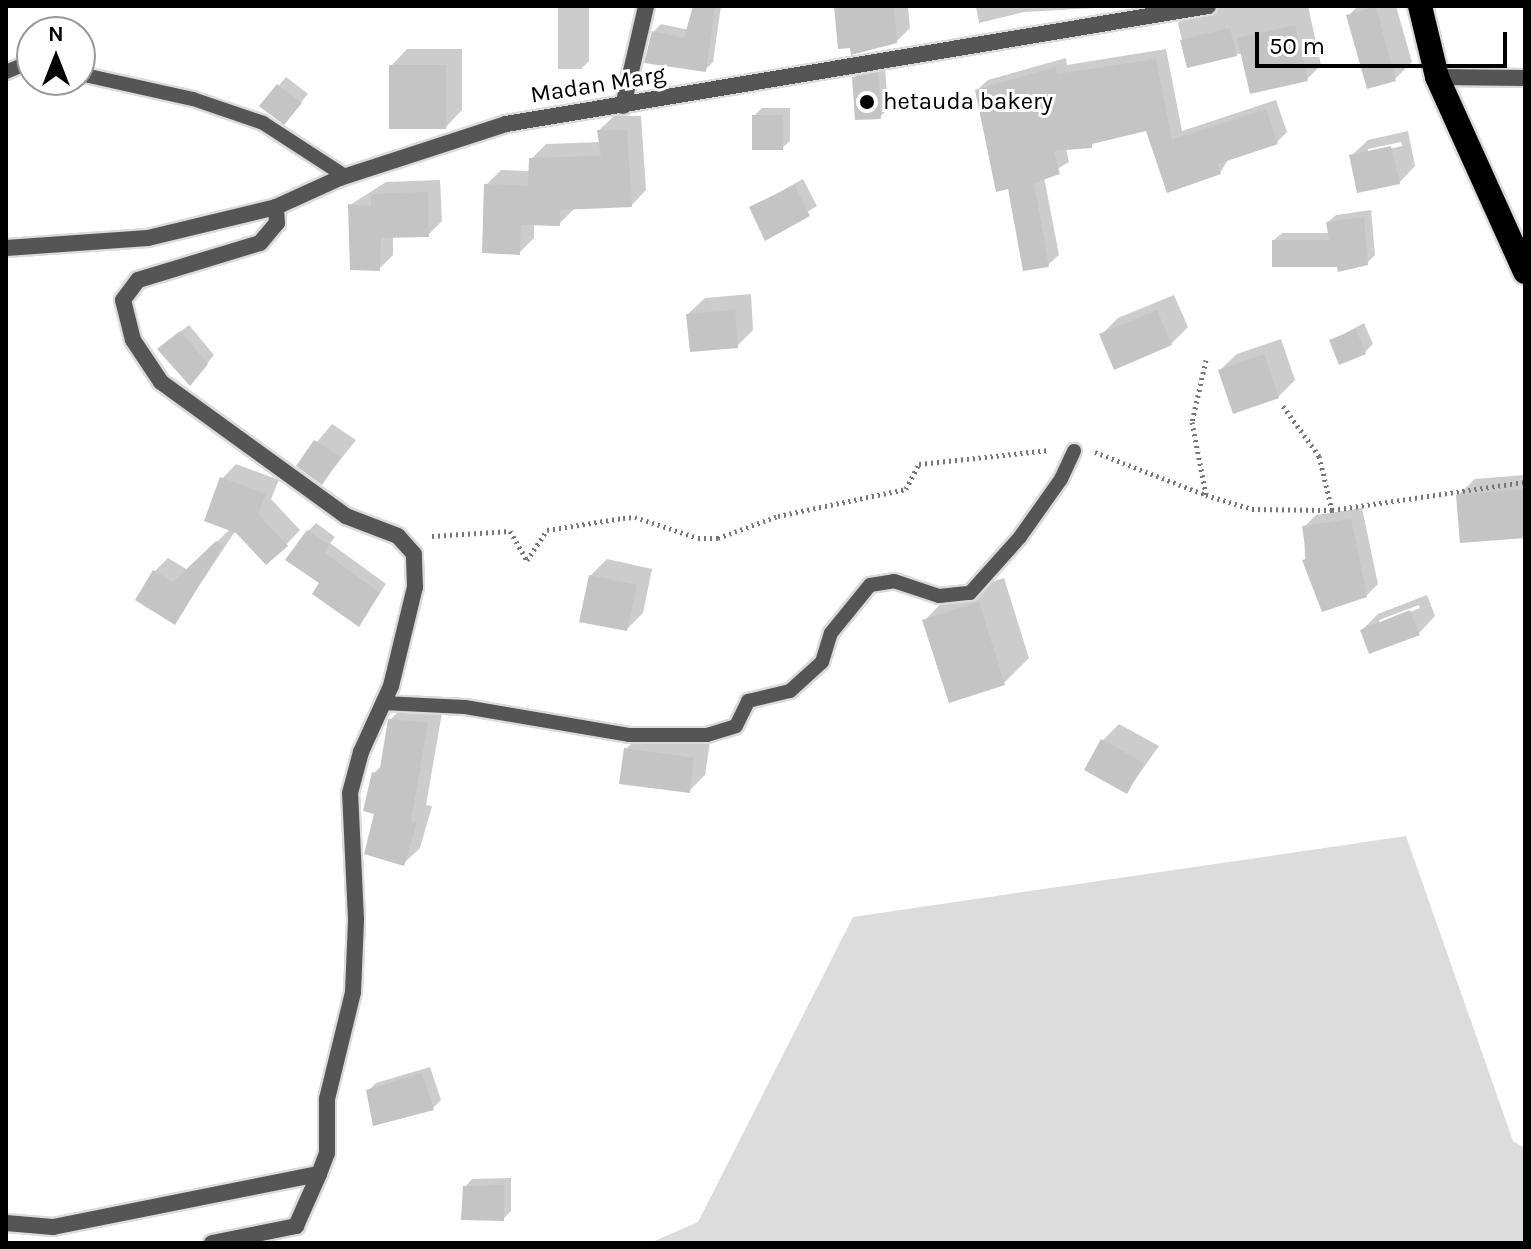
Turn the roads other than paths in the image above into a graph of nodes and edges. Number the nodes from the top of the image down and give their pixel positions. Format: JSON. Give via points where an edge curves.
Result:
{"nodes":[{"id":1,"x":646,"y":6,"type":"edge"},
{"id":2,"x":1208,"y":6,"type":"edge"},
{"id":3,"x":1420,"y":6,"type":"edge"},
{"id":4,"x":1437,"y":77,"type":"junction"},
{"id":5,"x":96,"y":78,"type":"edge"},
{"id":6,"x":1525,"y":78,"type":"edge"},
{"id":7,"x":623,"y":106,"type":"junction"},
{"id":8,"x":345,"y":176,"type":"junction"},
{"id":9,"x":276,"y":207,"type":"junction"},
{"id":10,"x":6,"y":248,"type":"edge"},
{"id":11,"x":1525,"y":272,"type":"edge"},
{"id":12,"x":1074,"y":451,"type":"road end"},
{"id":13,"x":383,"y":703,"type":"junction"},
{"id":14,"x":319,"y":1174,"type":"junction"},
{"id":15,"x":6,"y":1223,"type":"edge"},
{"id":16,"x":212,"y":1243,"type":"edge"}],
"edges":[{"from":1,"to":7,"type":"street"},
{"from":2,"to":7,"type":"street","name":"Madan Marg"},
{"from":3,"to":4,"type":"highway"},
{"from":4,"to":6,"type":"street"},
{"from":4,"to":11,"type":"highway"},
{"from":5,"to":8,"type":"lane","via":[[193,99],[263,123]]},
{"from":7,"to":8,"type":"street","name":"Madan Marg","via":[[506,124]]},
{"from":8,"to":9,"type":"street","name":"Madan Marg"},
{"from":9,"to":10,"type":"street","name":"Madan Marg","via":[[148,238]]},
{"from":9,"to":13,"type":"street","via":[[277,223],[260,243],[138,280],[123,300],[133,340],[161,382],[346,516],[398,536],[414,554],[415,587]]},
{"from":12,"to":13,"type":"lane","via":[[1020,537],[970,593],[939,596],[894,581],[870,585],[831,633],[822,662],[790,691],[748,701],[736,726],[707,735],[629,735],[465,707]]},
{"from":13,"to":14,"type":"street","via":[[350,793],[356,919],[353,992],[327,1099],[327,1153]]},
{"from":14,"to":15,"type":"street","via":[[53,1227]]},
{"from":14,"to":16,"type":"street","via":[[296,1226]]}]}
